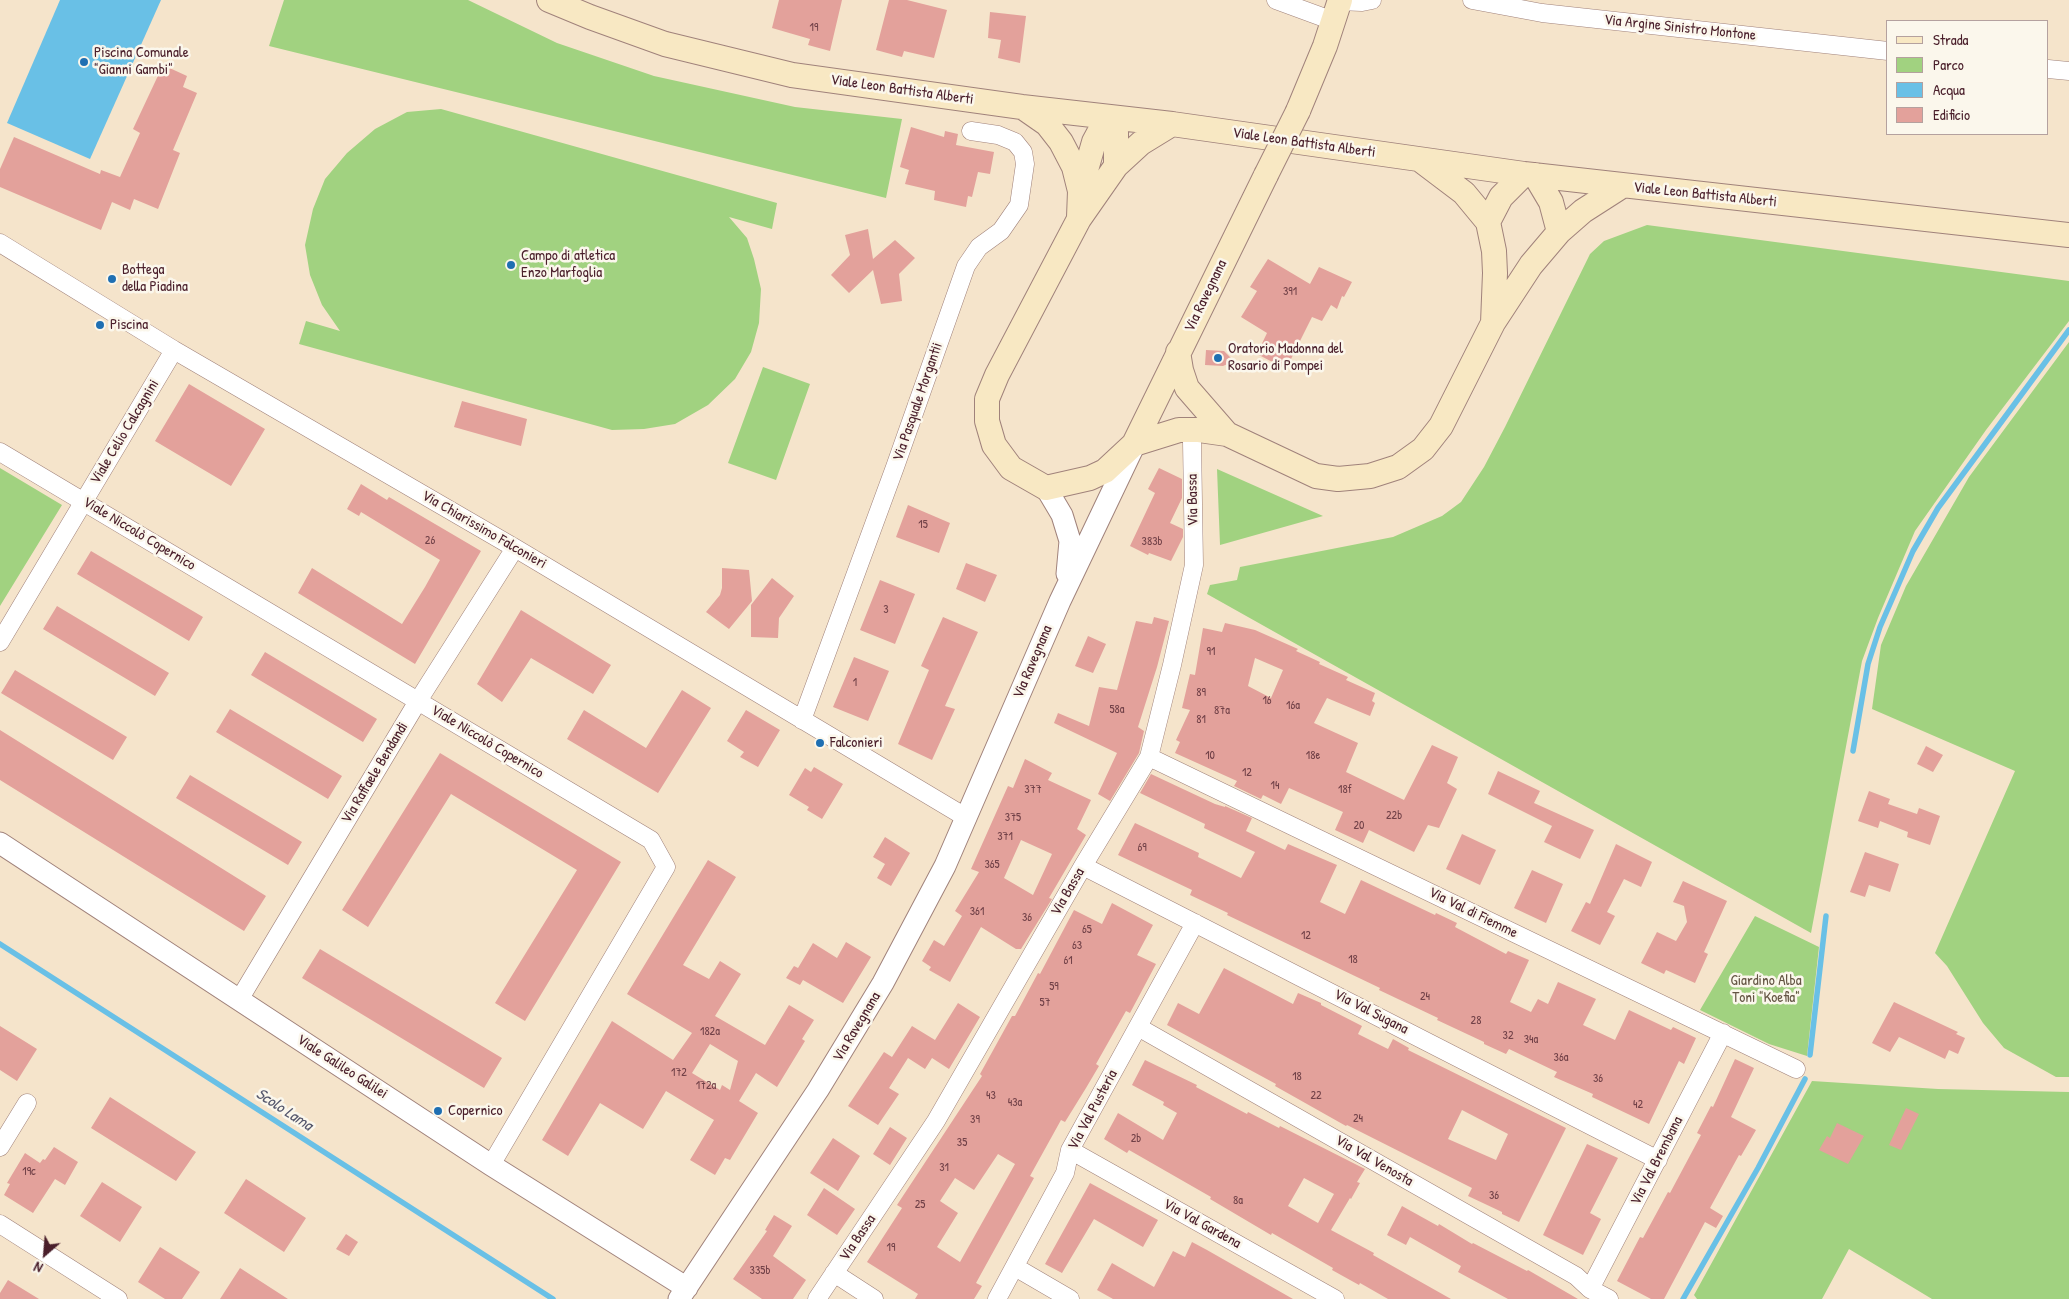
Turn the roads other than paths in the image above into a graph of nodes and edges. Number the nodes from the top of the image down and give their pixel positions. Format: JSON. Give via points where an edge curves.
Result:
{"nodes":[{"id":1,"x":549,"y":0,"type":"edge"},
{"id":2,"x":1276,"y":0,"type":"edge"},
{"id":3,"x":1372,"y":0,"type":"edge"},
{"id":4,"x":1472,"y":0,"type":"edge"},
{"id":5,"x":1338,"y":7,"type":"edge"},
{"id":6,"x":1886,"y":51,"type":"edge"},
{"id":7,"x":2049,"y":69,"type":"edge"},
{"id":8,"x":2069,"y":71,"type":"edge"},
{"id":9,"x":1022,"y":107,"type":"junction"},
{"id":10,"x":1112,"y":118,"type":"junction"},
{"id":11,"x":1172,"y":124,"type":"junction"},
{"id":12,"x":970,"y":131,"type":"dead end"},
{"id":13,"x":1421,"y":160,"type":"junction"},
{"id":14,"x":1116,"y":166,"type":"junction"},
{"id":15,"x":1530,"y":175,"type":"junction"},
{"id":16,"x":1622,"y":186,"type":"junction"},
{"id":17,"x":1080,"y":191,"type":"junction"},
{"id":18,"x":1078,"y":219,"type":"junction"},
{"id":19,"x":1488,"y":222,"type":"junction"},
{"id":20,"x":1559,"y":232,"type":"junction"},
{"id":21,"x":2069,"y":235,"type":"edge"},
{"id":22,"x":0,"y":243,"type":"edge"},
{"id":23,"x":1493,"y":323,"type":"junction"},
{"id":24,"x":174,"y":350,"type":"junction"},
{"id":25,"x":1178,"y":352,"type":"junction"},
{"id":26,"x":1226,"y":434,"type":"junction"},
{"id":27,"x":1192,"y":441,"type":"dead end"},
{"id":28,"x":1134,"y":444,"type":"junction"},
{"id":29,"x":0,"y":452,"type":"edge"},
{"id":30,"x":1046,"y":488,"type":"junction"},
{"id":31,"x":84,"y":501,"type":"junction"},
{"id":32,"x":515,"y":548,"type":"junction"},
{"id":33,"x":1060,"y":601,"type":"junction"},
{"id":34,"x":0,"y":642,"type":"edge"},
{"id":35,"x":418,"y":701,"type":"junction"},
{"id":36,"x":802,"y":720,"type":"junction"},
{"id":37,"x":1149,"y":757,"type":"junction"},
{"id":38,"x":966,"y":818,"type":"junction"},
{"id":39,"x":0,"y":843,"type":"edge"},
{"id":40,"x":1083,"y":866,"type":"junction"},
{"id":41,"x":1195,"y":923,"type":"junction"},
{"id":42,"x":240,"y":1000,"type":"junction"},
{"id":43,"x":1138,"y":1028,"type":"junction"},
{"id":44,"x":1723,"y":1033,"type":"junction"},
{"id":45,"x":1796,"y":1069,"type":"dead end"},
{"id":46,"x":27,"y":1103,"type":"dead end"},
{"id":47,"x":0,"y":1147,"type":"edge"},
{"id":48,"x":1070,"y":1150,"type":"junction"},
{"id":49,"x":1658,"y":1160,"type":"junction"},
{"id":50,"x":491,"y":1165,"type":"junction"},
{"id":51,"x":0,"y":1224,"type":"edge"},
{"id":52,"x":1014,"y":1267,"type":"junction"},
{"id":53,"x":834,"y":1273,"type":"junction"},
{"id":54,"x":1590,"y":1289,"type":"junction"},
{"id":55,"x":683,"y":1294,"type":"edge"},
{"id":56,"x":821,"y":1298,"type":"edge"},
{"id":57,"x":117,"y":1299,"type":"edge"},
{"id":58,"x":874,"y":1299,"type":"edge"},
{"id":59,"x":997,"y":1299,"type":"edge"},
{"id":60,"x":1070,"y":1299,"type":"edge"},
{"id":61,"x":1335,"y":1299,"type":"edge"},
{"id":62,"x":1609,"y":1299,"type":"edge"}],
"edges":[{"from":1,"to":9,"type":"main road","name":"Viale Leon Battista Alberti","via":[[665,44],[792,75]]},
{"from":2,"to":5,"type":"street","via":[[1325,18]]},
{"from":3,"to":5,"type":"street"},
{"from":4,"to":6,"type":"street","name":"Via Argine Sinistro Montone","via":[[1542,13]]},
{"from":5,"to":25,"type":"main road","name":"Via Ravegnana","bridge":true,"via":[[1298,111]]},
{"from":7,"to":8,"type":"street"},
{"from":9,"to":10,"type":"main road","name":"Viale Leon Battista Alberti"},
{"from":9,"to":17,"type":"main road","via":[[1047,124],[1061,142],[1074,167]]},
{"from":10,"to":11,"type":"main road","name":"Viale Leon Battista Alberti"},
{"from":10,"to":14,"type":"main road","via":[[1116,132]]},
{"from":10,"to":17,"type":"main road","via":[[1100,129],[1094,142]]},
{"from":11,"to":13,"type":"main road","name":"Viale Leon Battista Alberti"},
{"from":11,"to":14,"type":"main road","via":[[1141,143]]},
{"from":12,"to":36,"type":"street","name":"Via Pasquale Morgantii","via":[[998,135],[1015,142],[1023,152],[1025,164],[1019,205],[1001,231],[979,247],[966,266]]},
{"from":13,"to":15,"type":"main road","name":"Viale Leon Battista Alberti"},
{"from":13,"to":19,"type":"main road","via":[[1464,193]]},
{"from":14,"to":18,"type":"main road"},
{"from":15,"to":16,"type":"main road","name":"Viale Leon Battista Alberti"},
{"from":15,"to":19,"type":"main road","via":[[1501,197]]},
{"from":15,"to":20,"type":"main road","via":[[1551,202]]},
{"from":16,"to":20,"type":"main road","via":[[1583,211]]},
{"from":16,"to":21,"type":"main road","name":"Viale Leon Battista Alberti"},
{"from":17,"to":18,"type":"main road"},
{"from":18,"to":30,"type":"main road","via":[[987,399],[987,421],[994,446],[1011,468]]},
{"from":19,"to":23,"type":"main road","via":[[1494,251]]},
{"from":20,"to":23,"type":"main road","via":[[1531,265]]},
{"from":22,"to":24,"type":"street","name":"Via Chiarissimo Falconieri"},
{"from":23,"to":26,"type":"main road","via":[[1441,426],[1423,449],[1398,467],[1370,476],[1338,479],[1316,476]]},
{"from":24,"to":31,"type":"street","name":"Viale Celio Calcagnini"},
{"from":24,"to":32,"type":"street","name":"Via Chiarissimo Falconieri"},
{"from":25,"to":26,"type":"main road","via":[[1187,388]]},
{"from":25,"to":28,"type":"main road","name":"Via Ravegnana"},
{"from":26,"to":28,"type":"main road","via":[[1179,430]]},
{"from":27,"to":37,"type":"street","name":"Via Bassa","via":[[1194,565]]},
{"from":28,"to":30,"type":"main road","via":[[1106,471]]},
{"from":28,"to":33,"type":"street","name":"Via Ravegnana"},
{"from":29,"to":31,"type":"street","name":"Viale Niccolò Copernico"},
{"from":30,"to":33,"type":"street","via":[[1062,516],[1070,542]]},
{"from":31,"to":34,"type":"street","name":"Viale Celio Calcagnini"},
{"from":31,"to":35,"type":"street","name":"Viale Niccolò Copernico"},
{"from":32,"to":35,"type":"street","name":"Via Raffaele Bendandi"},
{"from":32,"to":36,"type":"street","name":"Via Chiarissimo Falconieri"},
{"from":33,"to":38,"type":"street","name":"Via Ravegnana"},
{"from":35,"to":42,"type":"street","name":"Via Raffaele Bendandi"},
{"from":35,"to":50,"type":"street","name":"Viale Niccolò Copernico","via":[[651,840],[666,867]]},
{"from":36,"to":38,"type":"street","name":"Via Chiarissimo Falconieri"},
{"from":37,"to":40,"type":"street","name":"Via Bassa"},
{"from":37,"to":44,"type":"street","name":"Via Val di Fiemme"},
{"from":38,"to":55,"type":"street","name":"Via Ravegnana","via":[[945,866],[883,983],[818,1090]]},
{"from":39,"to":42,"type":"street","name":"Viale Galileo Galilei"},
{"from":40,"to":41,"type":"street","name":"Via Val Sugana"},
{"from":40,"to":53,"type":"street","name":"Via Bassa","via":[[936,1121]]},
{"from":41,"to":43,"type":"street","name":"Via Val Pusteria"},
{"from":41,"to":49,"type":"street","name":"Via Val Sugana"},
{"from":42,"to":50,"type":"street","name":"Viale Galileo Galilei"},
{"from":43,"to":48,"type":"street","name":"Via Val Pusteria"},
{"from":43,"to":54,"type":"street","name":"Via Val Venosta","via":[[1576,1276]]},
{"from":44,"to":45,"type":"street","name":"Via Val di Fiemme"},
{"from":44,"to":49,"type":"street","name":"Via Val Brembana"},
{"from":46,"to":47,"type":"street"},
{"from":48,"to":52,"type":"street","name":"Via Val Pusteria","via":[[1065,1173]]},
{"from":48,"to":61,"type":"street","name":"Via Val Gardena"},
{"from":49,"to":54,"type":"street","name":"Via Val Brembana"},
{"from":50,"to":55,"type":"street","name":"Viale Galileo Galilei"},
{"from":51,"to":57,"type":"street"},
{"from":52,"to":59,"type":"street","name":"Via Val Pusteria"},
{"from":52,"to":60,"type":"street"},
{"from":53,"to":56,"type":"street","name":"Via Bassa"},
{"from":53,"to":58,"type":"street"},
{"from":54,"to":62,"type":"street","name":"Via Val Venosta"}]}
